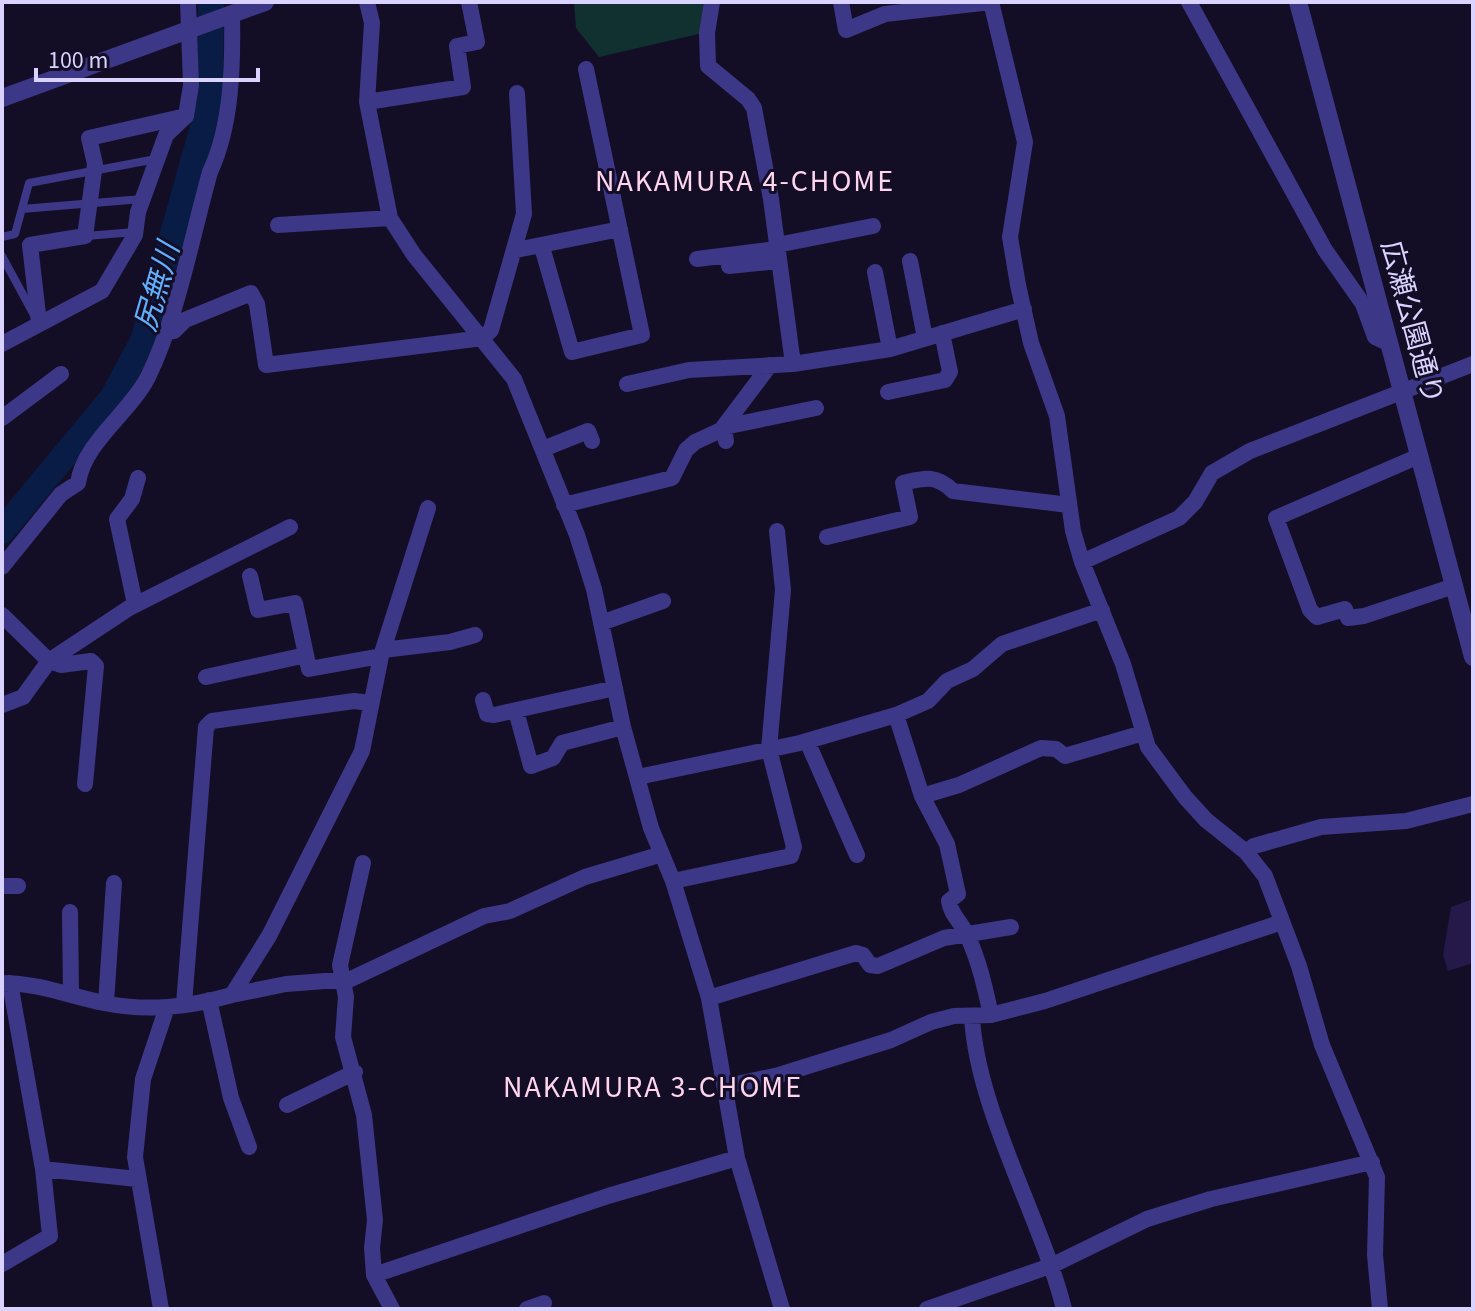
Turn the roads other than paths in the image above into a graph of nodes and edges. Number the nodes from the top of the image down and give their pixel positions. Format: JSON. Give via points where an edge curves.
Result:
{"nodes":[{"id":1,"x":188,"y":2,"type":"edge"},
{"id":2,"x":265,"y":2,"type":"edge"},
{"id":3,"x":367,"y":2,"type":"edge"},
{"id":4,"x":469,"y":2,"type":"edge"},
{"id":5,"x":712,"y":2,"type":"edge"},
{"id":6,"x":841,"y":2,"type":"edge"},
{"id":7,"x":991,"y":2,"type":"edge"},
{"id":8,"x":1189,"y":2,"type":"edge"},
{"id":9,"x":1298,"y":2,"type":"edge"},
{"id":10,"x":230,"y":14,"type":"junction"},
{"id":11,"x":192,"y":28,"type":"junction"},
{"id":12,"x":586,"y":69,"type":"dead end"},
{"id":13,"x":517,"y":93,"type":"dead end"},
{"id":14,"x":2,"y":98,"type":"edge"},
{"id":15,"x":367,"y":102,"type":"junction"},
{"id":16,"x":186,"y":116,"type":"junction"},
{"id":17,"x":157,"y":159,"type":"junction"},
{"id":18,"x":94,"y":170,"type":"junction"},
{"id":19,"x":143,"y":199,"type":"junction"},
{"id":20,"x":90,"y":203,"type":"junction"},
{"id":21,"x":22,"y":209,"type":"junction"},
{"id":22,"x":390,"y":218,"type":"junction"},
{"id":23,"x":278,"y":225,"type":"dead end"},
{"id":24,"x":873,"y":226,"type":"dead end"},
{"id":25,"x":620,"y":229,"type":"junction"},
{"id":26,"x":135,"y":232,"type":"junction"},
{"id":27,"x":15,"y":234,"type":"junction"},
{"id":28,"x":85,"y":236,"type":"junction"},
{"id":29,"x":2,"y":237,"type":"edge"},
{"id":30,"x":30,"y":245,"type":"junction"},
{"id":31,"x":542,"y":247,"type":"junction"},
{"id":32,"x":516,"y":250,"type":"junction"},
{"id":33,"x":778,"y":251,"type":"junction"},
{"id":34,"x":2,"y":256,"type":"edge"},
{"id":35,"x":910,"y":261,"type":"dead end"},
{"id":36,"x":698,"y":264,"type":"dead end"},
{"id":37,"x":875,"y":272,"type":"dead end"},
{"id":38,"x":1024,"y":309,"type":"junction"},
{"id":39,"x":39,"y":323,"type":"junction"},
{"id":40,"x":166,"y":332,"type":"junction"},
{"id":41,"x":942,"y":333,"type":"junction"},
{"id":42,"x":483,"y":338,"type":"junction"},
{"id":43,"x":925,"y":338,"type":"junction"},
{"id":44,"x":2,"y":344,"type":"edge"},
{"id":45,"x":1390,"y":344,"type":"junction"},
{"id":46,"x":890,"y":349,"type":"junction"},
{"id":47,"x":793,"y":364,"type":"junction"},
{"id":48,"x":1473,"y":364,"type":"edge"},
{"id":49,"x":770,"y":365,"type":"junction"},
{"id":50,"x":61,"y":374,"type":"dead end"},
{"id":51,"x":627,"y":384,"type":"dead end"},
{"id":52,"x":1402,"y":391,"type":"junction"},
{"id":53,"x":888,"y":392,"type":"dead end"},
{"id":54,"x":816,"y":408,"type":"dead end"},
{"id":55,"x":2,"y":418,"type":"edge"},
{"id":56,"x":725,"y":434,"type":"junction"},
{"id":57,"x":592,"y":441,"type":"dead end"},
{"id":58,"x":543,"y":449,"type":"junction"},
{"id":59,"x":1419,"y":456,"type":"junction"},
{"id":60,"x":138,"y":478,"type":"dead end"},
{"id":61,"x":564,"y":505,"type":"junction"},
{"id":62,"x":1069,"y":505,"type":"junction"},
{"id":63,"x":428,"y":508,"type":"dead end"},
{"id":64,"x":290,"y":527,"type":"dead end"},
{"id":65,"x":777,"y":531,"type":"dead end"},
{"id":66,"x":827,"y":537,"type":"dead end"},
{"id":67,"x":1082,"y":562,"type":"junction"},
{"id":68,"x":2,"y":567,"type":"edge"},
{"id":69,"x":250,"y":576,"type":"dead end"},
{"id":70,"x":1454,"y":586,"type":"junction"},
{"id":71,"x":663,"y":601,"type":"dead end"},
{"id":72,"x":135,"y":604,"type":"junction"},
{"id":73,"x":1102,"y":610,"type":"junction"},
{"id":74,"x":2,"y":615,"type":"edge"},
{"id":75,"x":601,"y":623,"type":"junction"},
{"id":76,"x":475,"y":635,"type":"dead end"},
{"id":77,"x":382,"y":653,"type":"junction"},
{"id":78,"x":306,"y":655,"type":"junction"},
{"id":79,"x":1473,"y":657,"type":"edge"},
{"id":80,"x":49,"y":661,"type":"junction"},
{"id":81,"x":206,"y":677,"type":"dead end"},
{"id":82,"x":615,"y":688,"type":"junction"},
{"id":83,"x":483,"y":700,"type":"dead end"},
{"id":84,"x":370,"y":703,"type":"junction"},
{"id":85,"x":2,"y":705,"type":"edge"},
{"id":86,"x":516,"y":711,"type":"junction"},
{"id":87,"x":896,"y":715,"type":"junction"},
{"id":88,"x":623,"y":727,"type":"junction"},
{"id":89,"x":1143,"y":733,"type":"junction"},
{"id":90,"x":807,"y":741,"type":"junction"},
{"id":91,"x":769,"y":749,"type":"junction"},
{"id":92,"x":638,"y":777,"type":"junction"},
{"id":93,"x":85,"y":784,"type":"dead end"},
{"id":94,"x":922,"y":796,"type":"junction"},
{"id":95,"x":1473,"y":804,"type":"edge"},
{"id":96,"x":1246,"y":852,"type":"junction"},
{"id":97,"x":662,"y":854,"type":"junction"},
{"id":98,"x":857,"y":855,"type":"dead end"},
{"id":99,"x":363,"y":863,"type":"dead end"},
{"id":100,"x":673,"y":881,"type":"junction"},
{"id":101,"x":114,"y":883,"type":"dead end"},
{"id":102,"x":70,"y":912,"type":"dead end"},
{"id":103,"x":1282,"y":922,"type":"junction"},
{"id":104,"x":1011,"y":927,"type":"dead end"},
{"id":105,"x":966,"y":932,"type":"junction"},
{"id":106,"x":342,"y":979,"type":"junction"},
{"id":107,"x":6,"y":983,"type":"edge"},
{"id":108,"x":71,"y":993,"type":"junction"},
{"id":109,"x":232,"y":995,"type":"junction"},
{"id":110,"x":709,"y":998,"type":"junction"},
{"id":111,"x":209,"y":1000,"type":"junction"},
{"id":112,"x":106,"y":1003,"type":"junction"},
{"id":113,"x":184,"y":1004,"type":"junction"},
{"id":114,"x":166,"y":1010,"type":"junction"},
{"id":115,"x":991,"y":1015,"type":"junction"},
{"id":116,"x":972,"y":1017,"type":"junction"},
{"id":117,"x":355,"y":1072,"type":"junction"},
{"id":118,"x":727,"y":1086,"type":"junction"},
{"id":119,"x":287,"y":1105,"type":"dead end"},
{"id":120,"x":249,"y":1147,"type":"dead end"},
{"id":121,"x":737,"y":1158,"type":"junction"},
{"id":122,"x":1372,"y":1162,"type":"junction"},
{"id":123,"x":43,"y":1169,"type":"junction"},
{"id":124,"x":137,"y":1179,"type":"junction"},
{"id":125,"x":2,"y":1264,"type":"edge"},
{"id":126,"x":1053,"y":1265,"type":"junction"},
{"id":127,"x":374,"y":1275,"type":"junction"},
{"id":128,"x":161,"y":1309,"type":"edge"},
{"id":129,"x":392,"y":1309,"type":"edge"},
{"id":130,"x":782,"y":1309,"type":"edge"},
{"id":131,"x":927,"y":1309,"type":"edge"},
{"id":132,"x":1064,"y":1309,"type":"edge"},
{"id":133,"x":1380,"y":1309,"type":"edge"}],
"edges":[{"from":1,"to":11,"type":"street"},
{"from":2,"to":10,"type":"street"},
{"from":3,"to":15,"type":"street","via":[[372,23]]},
{"from":4,"to":15,"type":"street","via":[[477,42],[457,46],[463,87]]},
{"from":5,"to":33,"type":"street","via":[[708,66],[754,108]]},
{"from":6,"to":7,"type":"street","via":[[846,30],[885,14]]},
{"from":7,"to":38,"type":"street","via":[[1025,142],[1010,237]]},
{"from":8,"to":45,"type":"street","via":[[1325,250],[1363,304],[1375,337]]},
{"from":9,"to":45,"type":"street","name":"広瀬公園通り"},
{"from":10,"to":11,"type":"street"},
{"from":10,"to":40,"type":"street","via":[[233,61],[219,153]]},
{"from":11,"to":14,"type":"street"},
{"from":11,"to":16,"type":"street"},
{"from":12,"to":25,"type":"street"},
{"from":13,"to":32,"type":"street","via":[[524,214]]},
{"from":15,"to":22,"type":"street"},
{"from":16,"to":17,"type":"street","via":[[166,135]]},
{"from":16,"to":18,"type":"street","via":[[89,138]]},
{"from":17,"to":18,"type":"lane"},
{"from":17,"to":19,"type":"street"},
{"from":18,"to":20,"type":"street"},
{"from":18,"to":21,"type":"lane","via":[[29,183]]},
{"from":19,"to":20,"type":"lane"},
{"from":19,"to":26,"type":"street"},
{"from":20,"to":21,"type":"lane"},
{"from":20,"to":28,"type":"street"},
{"from":21,"to":27,"type":"lane"},
{"from":22,"to":23,"type":"street"},
{"from":22,"to":42,"type":"street"},
{"from":24,"to":33,"type":"street"},
{"from":25,"to":31,"type":"street"},
{"from":25,"to":31,"type":"street","via":[[642,335],[572,352]]},
{"from":26,"to":28,"type":"lane"},
{"from":26,"to":39,"type":"street","via":[[102,291]]},
{"from":27,"to":29,"type":"lane"},
{"from":27,"to":30,"type":"lane"},
{"from":28,"to":30,"type":"street"},
{"from":30,"to":39,"type":"street"},
{"from":31,"to":32,"type":"street"},
{"from":32,"to":42,"type":"street","via":[[491,330]]},
{"from":33,"to":36,"type":"street"},
{"from":33,"to":47,"type":"street"},
{"from":34,"to":39,"type":"lane"},
{"from":35,"to":43,"type":"street"},
{"from":37,"to":46,"type":"street"},
{"from":38,"to":41,"type":"street"},
{"from":38,"to":62,"type":"street","via":[[1057,416]]},
{"from":39,"to":44,"type":"street"},
{"from":40,"to":42,"type":"street","via":[[251,293],[266,365]]},
{"from":40,"to":68,"type":"street","via":[[142,387],[81,465],[78,483],[61,494]]},
{"from":41,"to":43,"type":"street"},
{"from":41,"to":53,"type":"street","via":[[950,372],[945,380]]},
{"from":42,"to":58,"type":"street","via":[[514,379]]},
{"from":43,"to":46,"type":"street"},
{"from":45,"to":52,"type":"street","name":"広瀬公園通り"},
{"from":46,"to":47,"type":"street"},
{"from":47,"to":49,"type":"street"},
{"from":48,"to":52,"type":"street"},
{"from":49,"to":51,"type":"street","via":[[689,370]]},
{"from":49,"to":56,"type":"street"},
{"from":50,"to":55,"type":"street"},
{"from":52,"to":59,"type":"street","name":"広瀬公園通り"},
{"from":52,"to":67,"type":"street","via":[[1250,451],[1212,473],[1179,518]]},
{"from":54,"to":56,"type":"street"},
{"from":56,"to":61,"type":"street","via":[[686,450],[672,478],[663,483]]},
{"from":57,"to":58,"type":"street","via":[[588,431]]},
{"from":58,"to":61,"type":"street"},
{"from":59,"to":70,"type":"street","name":"広瀬公園通り"},
{"from":59,"to":70,"type":"street","via":[[1276,518],[1317,617],[1345,609],[1348,618],[1364,616]]},
{"from":60,"to":72,"type":"street","via":[[132,499],[117,519]]},
{"from":61,"to":75,"type":"street"},
{"from":62,"to":66,"type":"street","via":[[953,491],[943,480],[927,477],[903,483],[910,517]]},
{"from":62,"to":67,"type":"street"},
{"from":63,"to":77,"type":"street"},
{"from":64,"to":72,"type":"street"},
{"from":65,"to":91,"type":"street","via":[[783,590]]},
{"from":67,"to":73,"type":"street"},
{"from":69,"to":78,"type":"street","via":[[258,610],[295,603]]},
{"from":70,"to":79,"type":"street","name":"広瀬公園通り"},
{"from":71,"to":75,"type":"street"},
{"from":72,"to":80,"type":"street"},
{"from":73,"to":87,"type":"street","via":[[1002,644],[973,669],[947,681],[928,701]]},
{"from":73,"to":89,"type":"street"},
{"from":74,"to":80,"type":"street"},
{"from":75,"to":82,"type":"street"},
{"from":76,"to":77,"type":"street"},
{"from":77,"to":78,"type":"street","via":[[309,669]]},
{"from":77,"to":84,"type":"street"},
{"from":78,"to":81,"type":"street"},
{"from":80,"to":85,"type":"street","via":[[23,697]]},
{"from":80,"to":93,"type":"street","via":[[91,661],[96,666]]},
{"from":82,"to":86,"type":"street"},
{"from":82,"to":88,"type":"street"},
{"from":83,"to":86,"type":"street","via":[[487,714]]},
{"from":84,"to":109,"type":"street","via":[[362,751],[317,847]]},
{"from":84,"to":113,"type":"street","via":[[212,721],[206,727]]},
{"from":86,"to":88,"type":"street","via":[[531,766],[553,758],[562,743]]},
{"from":87,"to":90,"type":"street"},
{"from":87,"to":94,"type":"street"},
{"from":88,"to":92,"type":"street"},
{"from":89,"to":94,"type":"street","via":[[1065,756],[1041,748]]},
{"from":89,"to":96,"type":"street","via":[[1185,797]]},
{"from":90,"to":91,"type":"street"},
{"from":90,"to":98,"type":"street"},
{"from":91,"to":92,"type":"street"},
{"from":91,"to":100,"type":"street","via":[[794,847],[791,856]]},
{"from":92,"to":97,"type":"street"},
{"from":94,"to":105,"type":"street","via":[[947,844],[958,894],[949,907]]},
{"from":95,"to":96,"type":"street","via":[[1406,821],[1321,827]]},
{"from":96,"to":103,"type":"street","via":[[1265,876]]},
{"from":97,"to":100,"type":"street"},
{"from":97,"to":106,"type":"street","via":[[484,916]]},
{"from":99,"to":106,"type":"street","via":[[340,965]]},
{"from":100,"to":110,"type":"street"},
{"from":101,"to":112,"type":"street","via":[[104,920]]},
{"from":102,"to":108,"type":"street"},
{"from":103,"to":115,"type":"street"},
{"from":103,"to":122,"type":"street","via":[[1322,1045]]},
{"from":104,"to":105,"type":"street"},
{"from":105,"to":110,"type":"street","via":[[878,966],[856,953]]},
{"from":105,"to":115,"type":"street"},
{"from":106,"to":109,"type":"street"},
{"from":106,"to":117,"type":"street","via":[[343,1037]]},
{"from":107,"to":108,"type":"street"},
{"from":107,"to":123,"type":"street"},
{"from":108,"to":112,"type":"street"},
{"from":109,"to":111,"type":"street"},
{"from":110,"to":118,"type":"street"},
{"from":111,"to":113,"type":"street"},
{"from":111,"to":120,"type":"street","via":[[213,1052],[233,1126]]},
{"from":112,"to":114,"type":"street"},
{"from":113,"to":114,"type":"street"},
{"from":114,"to":124,"type":"street","via":[[143,1079]]},
{"from":115,"to":116,"type":"street"},
{"from":116,"to":118,"type":"street","via":[[931,1022],[891,1040]]},
{"from":116,"to":126,"type":"street","via":[[989,1093]]},
{"from":117,"to":119,"type":"street"},
{"from":117,"to":127,"type":"street","via":[[372,1190]]},
{"from":118,"to":121,"type":"street"},
{"from":121,"to":127,"type":"street"},
{"from":121,"to":130,"type":"street"},
{"from":122,"to":126,"type":"street","via":[[1147,1219]]},
{"from":122,"to":133,"type":"street","via":[[1377,1177]]},
{"from":123,"to":124,"type":"street"},
{"from":123,"to":125,"type":"street","via":[[50,1236]]},
{"from":124,"to":128,"type":"street"},
{"from":126,"to":131,"type":"street"},
{"from":126,"to":132,"type":"street"},
{"from":127,"to":129,"type":"street"}]}
